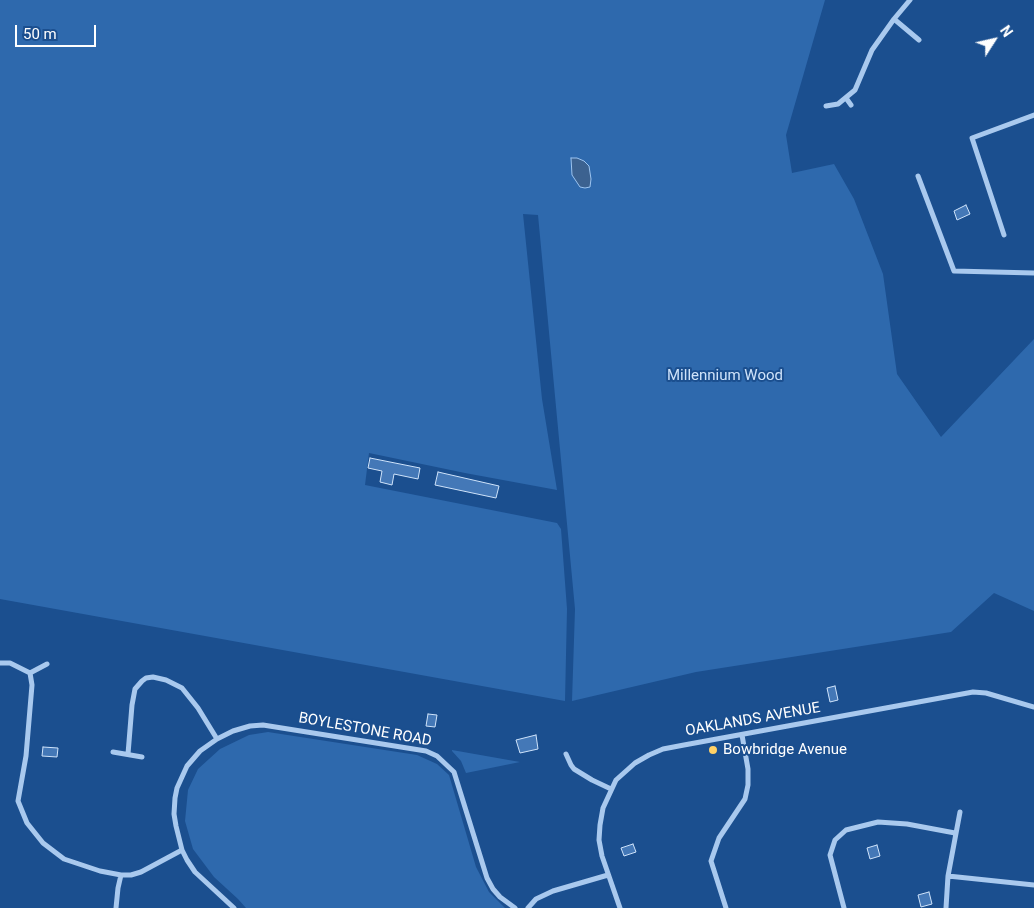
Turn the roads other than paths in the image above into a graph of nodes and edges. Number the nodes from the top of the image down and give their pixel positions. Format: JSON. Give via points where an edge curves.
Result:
{"nodes":[{"id":1,"x":910,"y":0,"type":"edge"},
{"id":2,"x":894,"y":19,"type":"junction"},
{"id":3,"x":919,"y":40,"type":"dead end"},
{"id":4,"x":846,"y":98,"type":"junction"},
{"id":5,"x":851,"y":105,"type":"dead end"},
{"id":6,"x":826,"y":106,"type":"dead end"},
{"id":7,"x":1034,"y":115,"type":"edge"},
{"id":8,"x":918,"y":176,"type":"dead end"},
{"id":9,"x":1004,"y":235,"type":"dead end"},
{"id":10,"x":1034,"y":273,"type":"edge"},
{"id":11,"x":0,"y":664,"type":"edge"},
{"id":12,"x":47,"y":664,"type":"dead end"},
{"id":13,"x":30,"y":673,"type":"junction"},
{"id":14,"x":1034,"y":708,"type":"edge"},
{"id":15,"x":742,"y":735,"type":"junction"},
{"id":16,"x":217,"y":739,"type":"junction"},
{"id":17,"x":113,"y":752,"type":"dead end"},
{"id":18,"x":128,"y":754,"type":"junction"},
{"id":19,"x":566,"y":754,"type":"dead end"},
{"id":20,"x":142,"y":757,"type":"dead end"},
{"id":21,"x":611,"y":789,"type":"junction"},
{"id":22,"x":960,"y":812,"type":"dead end"},
{"id":23,"x":955,"y":833,"type":"junction"},
{"id":24,"x":182,"y":850,"type":"junction"},
{"id":25,"x":608,"y":874,"type":"junction"},
{"id":26,"x":121,"y":876,"type":"junction"},
{"id":27,"x":948,"y":876,"type":"junction"},
{"id":28,"x":1034,"y":885,"type":"edge"},
{"id":29,"x":116,"y":908,"type":"edge"},
{"id":30,"x":234,"y":908,"type":"edge"},
{"id":31,"x":515,"y":908,"type":"edge"},
{"id":32,"x":528,"y":908,"type":"edge"},
{"id":33,"x":620,"y":908,"type":"edge"},
{"id":34,"x":726,"y":908,"type":"edge"},
{"id":35,"x":844,"y":908,"type":"edge"},
{"id":36,"x":946,"y":908,"type":"edge"}],
"edges":[{"from":1,"to":2,"type":"street"},
{"from":2,"to":3,"type":"street"},
{"from":2,"to":4,"type":"street","via":[[872,50],[855,90]]},
{"from":4,"to":5,"type":"street"},
{"from":4,"to":6,"type":"street","via":[[838,104]]},
{"from":7,"to":9,"type":"street","via":[[972,138]]},
{"from":8,"to":10,"type":"street","via":[[954,271]]},
{"from":11,"to":13,"type":"street","via":[[10,663]]},
{"from":12,"to":13,"type":"street"},
{"from":13,"to":26,"type":"street","via":[[32,685],[26,756],[18,801],[27,823],[64,859]]},
{"from":14,"to":15,"type":"street","name":"OAKLANDS AVENUE","via":[[973,692]]},
{"from":15,"to":21,"type":"street","name":"OAKLANDS AVENUE","via":[[662,749],[635,763]]},
{"from":15,"to":34,"type":"street","via":[[748,769],[745,799],[719,838],[712,861]]},
{"from":16,"to":18,"type":"street","via":[[182,688],[166,680],[146,678],[135,689]]},
{"from":16,"to":24,"type":"street","via":[[193,758],[177,788],[174,814]]},
{"from":16,"to":31,"type":"street","name":"BOYLESTONE ROAD","via":[[250,726],[263,725],[426,751],[437,756],[454,772],[487,878],[500,897]]},
{"from":17,"to":18,"type":"street"},
{"from":18,"to":20,"type":"street"},
{"from":19,"to":21,"type":"street","via":[[570,766]]},
{"from":21,"to":25,"type":"street","name":"OAKLANDS AVENUE","via":[[603,808],[599,840]]},
{"from":22,"to":23,"type":"street"},
{"from":23,"to":27,"type":"street"},
{"from":23,"to":35,"type":"street","via":[[878,822],[846,830],[835,840],[830,855]]},
{"from":24,"to":26,"type":"street","via":[[141,872]]},
{"from":24,"to":30,"type":"street","via":[[195,872]]},
{"from":25,"to":32,"type":"street","via":[[553,890],[536,899]]},
{"from":25,"to":33,"type":"street","name":"OAKLANDS AVENUE"},
{"from":26,"to":29,"type":"street"},
{"from":27,"to":28,"type":"street"},
{"from":27,"to":36,"type":"street"}]}
